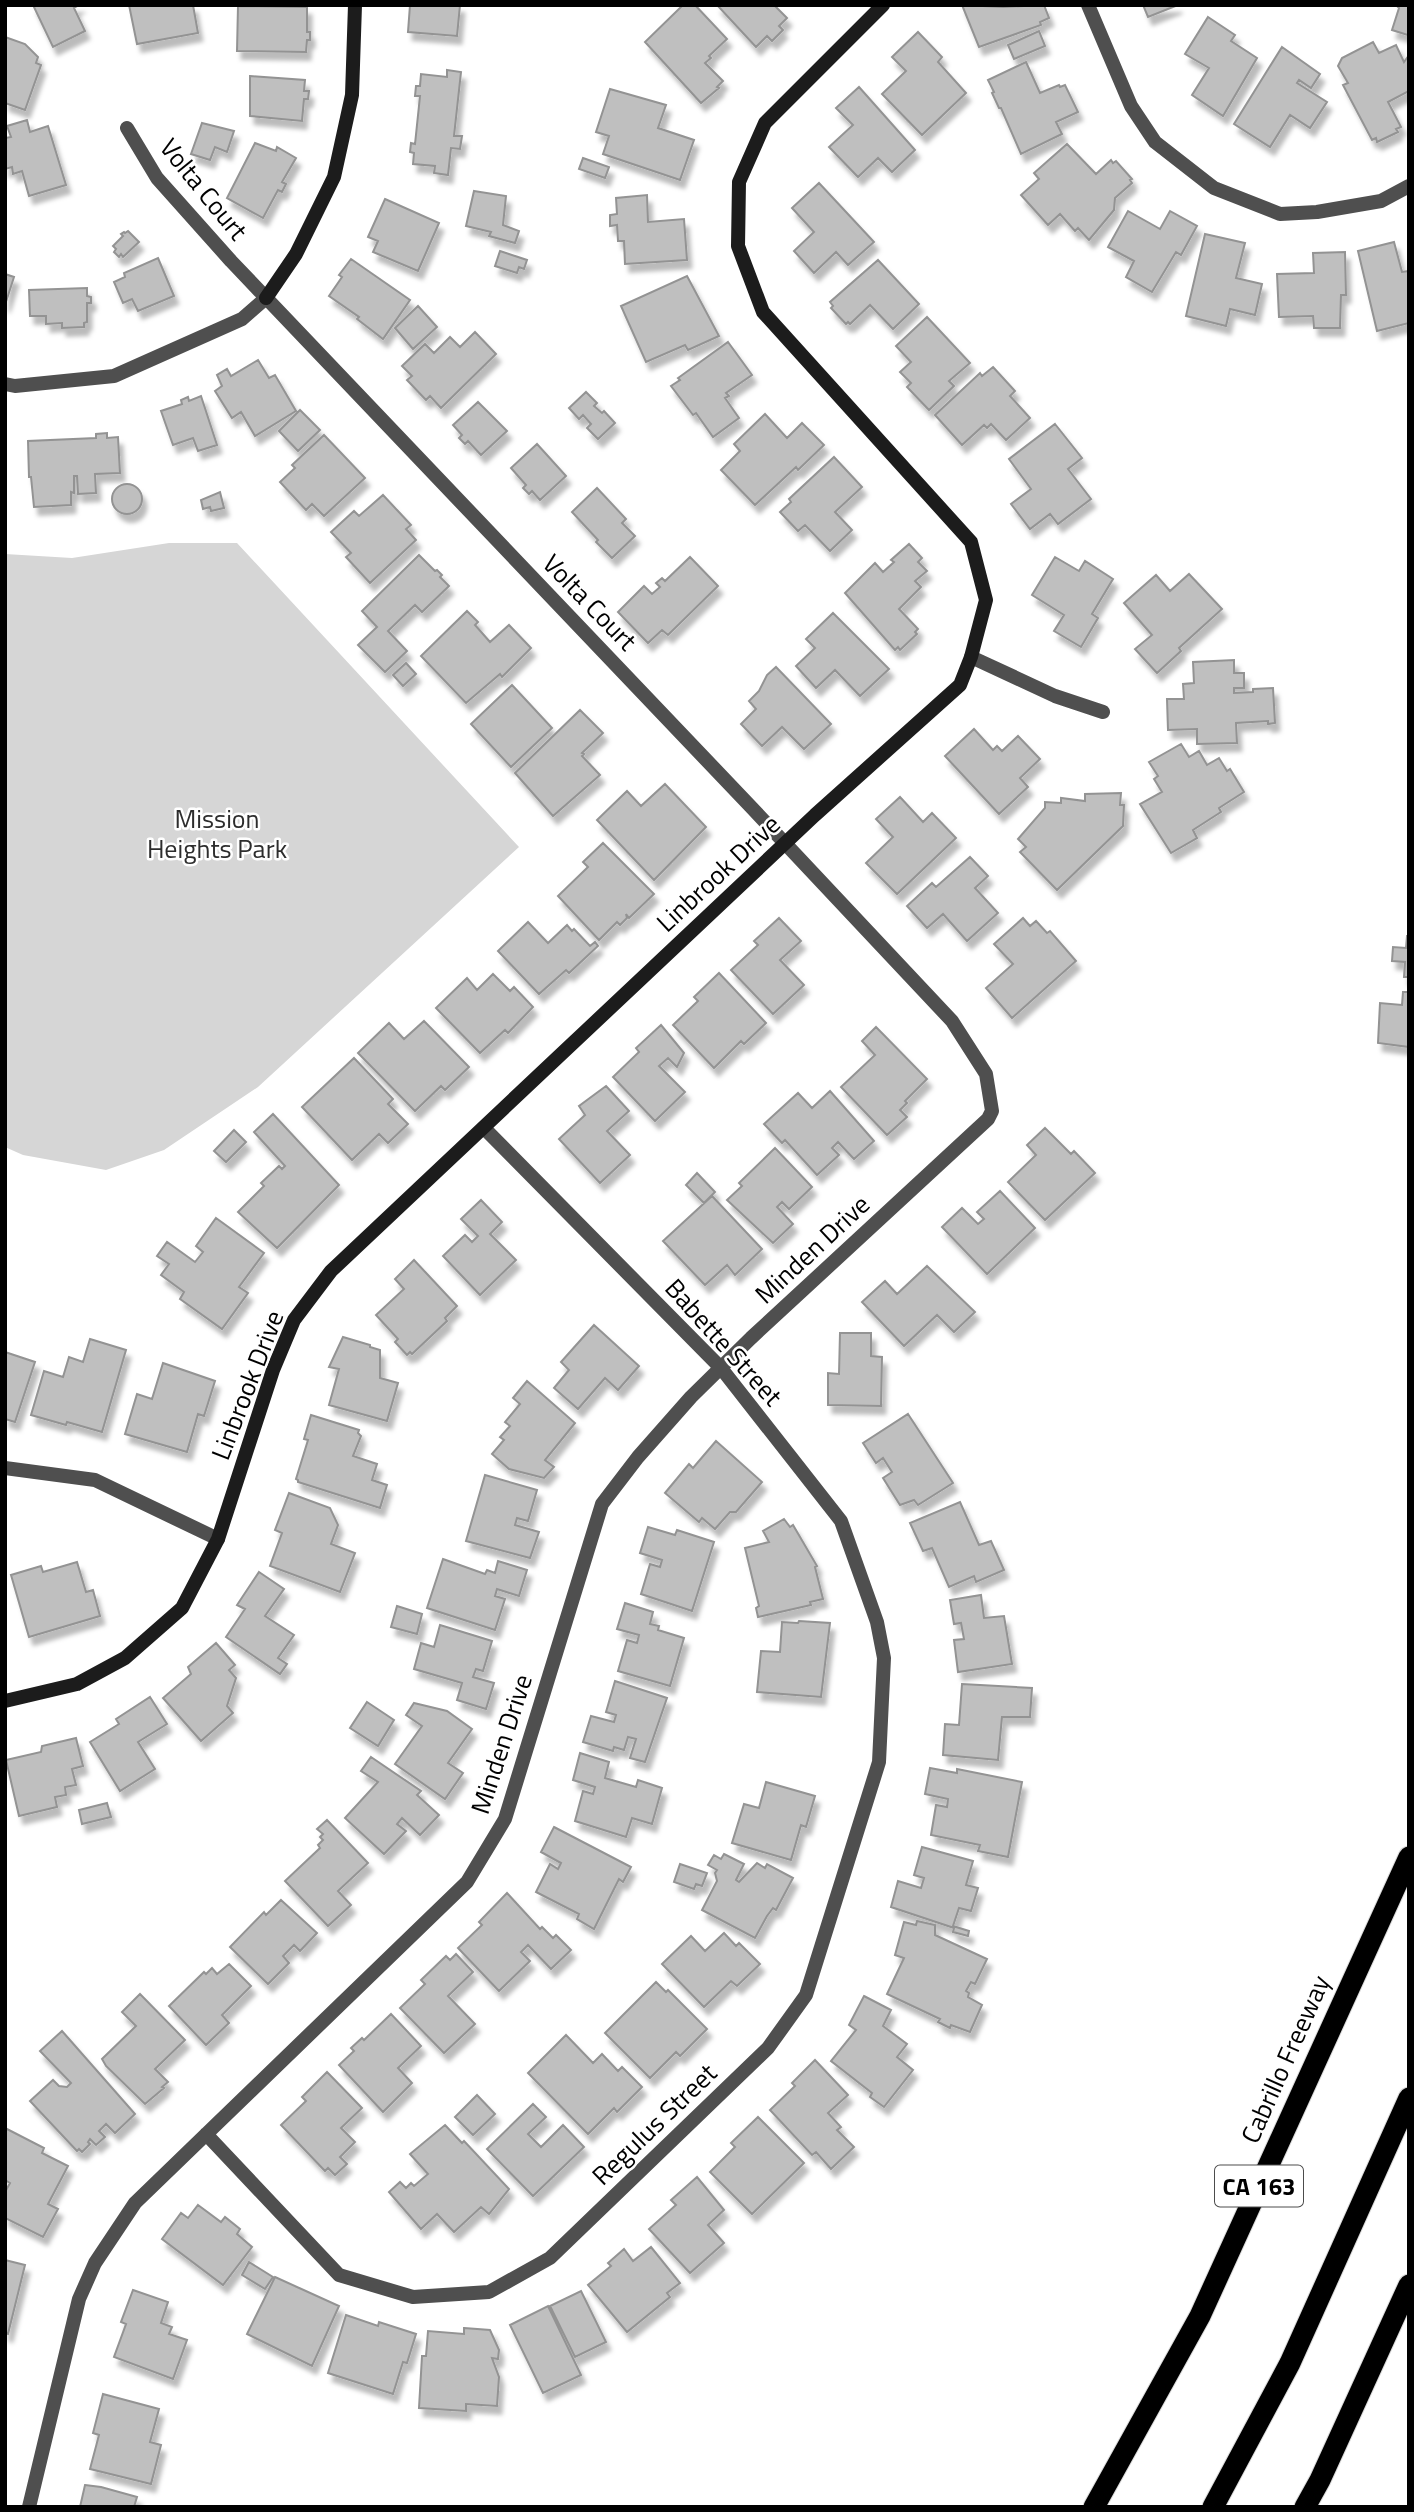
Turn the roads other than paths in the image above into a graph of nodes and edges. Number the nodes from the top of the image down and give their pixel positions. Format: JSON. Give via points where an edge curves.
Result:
{"nodes":[{"id":1,"x":355,"y":5,"type":"edge"},
{"id":2,"x":883,"y":5,"type":"edge"},
{"id":3,"x":1088,"y":5,"type":"edge"},
{"id":4,"x":127,"y":128,"type":"dead end"},
{"id":5,"x":1409,"y":186,"type":"edge"},
{"id":6,"x":266,"y":298,"type":"junction"},
{"id":7,"x":5,"y":384,"type":"edge"},
{"id":8,"x":971,"y":657,"type":"junction"},
{"id":9,"x":1103,"y":712,"type":"dead end"},
{"id":10,"x":785,"y":844,"type":"junction"},
{"id":11,"x":988,"y":1119,"type":"joint"},
{"id":12,"x":484,"y":1128,"type":"junction"},
{"id":13,"x":721,"y":1368,"type":"junction"},
{"id":14,"x":5,"y":1468,"type":"edge"},
{"id":15,"x":218,"y":1539,"type":"junction"},
{"id":16,"x":877,"y":1622,"type":"joint"},
{"id":17,"x":5,"y":1702,"type":"edge"},
{"id":18,"x":1409,"y":1857,"type":"edge"},
{"id":19,"x":1409,"y":2098,"type":"edge"},
{"id":20,"x":206,"y":2134,"type":"junction"},
{"id":21,"x":1409,"y":2285,"type":"edge"},
{"id":22,"x":29,"y":2507,"type":"edge"},
{"id":23,"x":1094,"y":2507,"type":"edge"},
{"id":24,"x":1213,"y":2507,"type":"edge"},
{"id":25,"x":1305,"y":2507,"type":"edge"}],
"edges":[{"from":1,"to":6,"type":"street","via":[[352,95],[334,177],[296,254]]},
{"from":2,"to":8,"type":"street","name":"Linbrook Drive","via":[[765,123],[739,182],[738,246],[763,312],[971,542],[986,600]]},
{"from":3,"to":5,"type":"street","via":[[1130,106],[1155,142],[1214,188],[1280,214],[1381,201]]},
{"from":4,"to":6,"type":"street","name":"Volta Court","via":[[158,178]]},
{"from":6,"to":7,"type":"street","via":[[233,324],[114,376]]},
{"from":6,"to":10,"type":"street","name":"Volta Court"},
{"from":8,"to":9,"type":"street","via":[[1055,696]]},
{"from":8,"to":10,"type":"street","name":"Linbrook Drive","via":[[960,685]]},
{"from":10,"to":11,"type":"street","name":"Volta Court","via":[[952,1021],[986,1074],[992,1111]]},
{"from":10,"to":12,"type":"street","name":"Linbrook Drive"},
{"from":11,"to":13,"type":"street","name":"Minden Drive"},
{"from":12,"to":13,"type":"street","name":"Babette Street"},
{"from":12,"to":15,"type":"street","name":"Linbrook Drive","via":[[331,1271],[294,1320]]},
{"from":13,"to":16,"type":"street","name":"Babette Street","via":[[841,1521]]},
{"from":13,"to":20,"type":"street","name":"Minden Drive","via":[[638,1457],[602,1504],[505,1819],[467,1882]]},
{"from":14,"to":15,"type":"street","via":[[95,1480]]},
{"from":15,"to":17,"type":"street","name":"Linbrook Drive","via":[[182,1608],[125,1658],[77,1684]]},
{"from":16,"to":20,"type":"street","name":"Regulus Street","via":[[884,1658],[879,1762],[806,1995],[768,2048],[550,2258],[489,2292],[413,2297],[339,2275]]},
{"from":18,"to":23,"type":"highway","name":"Cabrillo Freeway","number":"CA 163","via":[[1200,2316]]},
{"from":19,"to":24,"type":"highway","via":[[1290,2362]]},
{"from":20,"to":22,"type":"street","name":"Minden Drive","via":[[135,2203],[95,2263],[79,2299]]},
{"from":21,"to":25,"type":"highway"}]}
